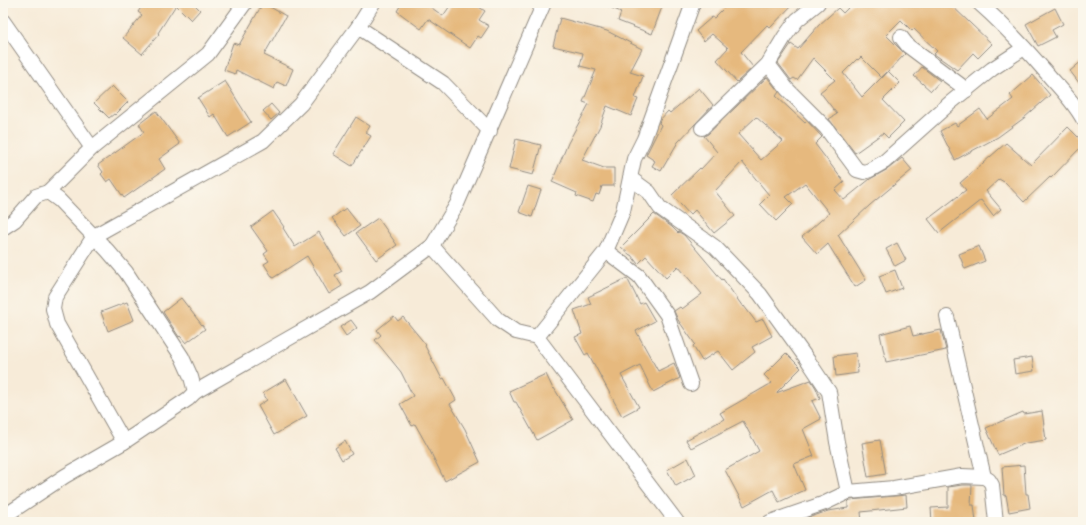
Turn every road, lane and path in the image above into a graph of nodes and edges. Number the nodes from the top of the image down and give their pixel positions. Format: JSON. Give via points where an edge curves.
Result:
{"nodes":[{"id":1,"x":245,"y":3,"type":"edge"},
{"id":2,"x":373,"y":3,"type":"edge"},
{"id":3,"x":544,"y":3,"type":"edge"},
{"id":4,"x":693,"y":3,"type":"edge"},
{"id":5,"x":818,"y":3,"type":"edge"},
{"id":6,"x":979,"y":3,"type":"edge"},
{"id":7,"x":3,"y":21,"type":"edge"},
{"id":8,"x":358,"y":27,"type":"junction"},
{"id":9,"x":901,"y":37,"type":"dead end"},
{"id":10,"x":1024,"y":48,"type":"junction"},
{"id":11,"x":768,"y":64,"type":"junction"},
{"id":12,"x":967,"y":90,"type":"junction"},
{"id":13,"x":1083,"y":119,"type":"edge"},
{"id":14,"x":702,"y":128,"type":"dead end"},
{"id":15,"x":490,"y":131,"type":"junction"},
{"id":16,"x":92,"y":148,"type":"junction"},
{"id":17,"x":630,"y":178,"type":"junction"},
{"id":18,"x":48,"y":192,"type":"junction"},
{"id":19,"x":3,"y":228,"type":"edge"},
{"id":20,"x":94,"y":236,"type":"junction"},
{"id":21,"x":432,"y":246,"type":"junction"},
{"id":22,"x":606,"y":252,"type":"junction"},
{"id":23,"x":947,"y":317,"type":"dead end"},
{"id":24,"x":537,"y":337,"type":"junction"},
{"id":25,"x":691,"y":384,"type":"dead end"},
{"id":26,"x":195,"y":392,"type":"junction"},
{"id":27,"x":124,"y":442,"type":"junction"},
{"id":28,"x":984,"y":477,"type":"junction"},
{"id":29,"x":848,"y":492,"type":"junction"},
{"id":30,"x":3,"y":517,"type":"edge"},
{"id":31,"x":780,"y":520,"type":"edge"},
{"id":32,"x":677,"y":522,"type":"edge"},
{"id":33,"x":996,"y":522,"type":"edge"}],
"edges":[{"from":1,"to":16,"type":"street","via":[[208,54]]},
{"from":2,"to":8,"type":"street"},
{"from":3,"to":15,"type":"street"},
{"from":4,"to":17,"type":"street","via":[[644,139],[634,159]]},
{"from":5,"to":11,"type":"street","via":[[797,20]]},
{"from":6,"to":10,"type":"street"},
{"from":7,"to":16,"type":"street"},
{"from":8,"to":15,"type":"street","via":[[443,83]]},
{"from":8,"to":20,"type":"street","via":[[301,104],[263,141]]},
{"from":9,"to":12,"type":"street","via":[[908,46]]},
{"from":10,"to":12,"type":"street","via":[[992,69]]},
{"from":10,"to":13,"type":"street"},
{"from":11,"to":12,"type":"street","via":[[787,89],[826,128],[857,170],[864,172],[884,162]]},
{"from":11,"to":14,"type":"street"},
{"from":15,"to":21,"type":"street","via":[[457,204]]},
{"from":16,"to":18,"type":"street"},
{"from":17,"to":22,"type":"street","via":[[623,211]]},
{"from":17,"to":29,"type":"street","via":[[649,192],[660,208],[715,247],[760,294],[809,362],[829,392],[836,442]]},
{"from":18,"to":19,"type":"street","via":[[36,196],[15,220]]},
{"from":18,"to":20,"type":"street"},
{"from":20,"to":26,"type":"street","via":[[126,272],[182,357]]},
{"from":20,"to":27,"type":"street","via":[[55,298],[53,309],[57,324]]},
{"from":21,"to":24,"type":"street","via":[[498,320],[516,332]]},
{"from":21,"to":26,"type":"street","via":[[370,292]]},
{"from":22,"to":24,"type":"street"},
{"from":22,"to":25,"type":"street","via":[[639,276],[667,315]]},
{"from":23,"to":28,"type":"street"},
{"from":24,"to":32,"type":"street"},
{"from":26,"to":27,"type":"street"},
{"from":27,"to":30,"type":"street","via":[[65,476]]},
{"from":28,"to":29,"type":"street","via":[[962,476],[894,488]]},
{"from":28,"to":33,"type":"street","via":[[992,485]]},
{"from":29,"to":31,"type":"street"}]}
